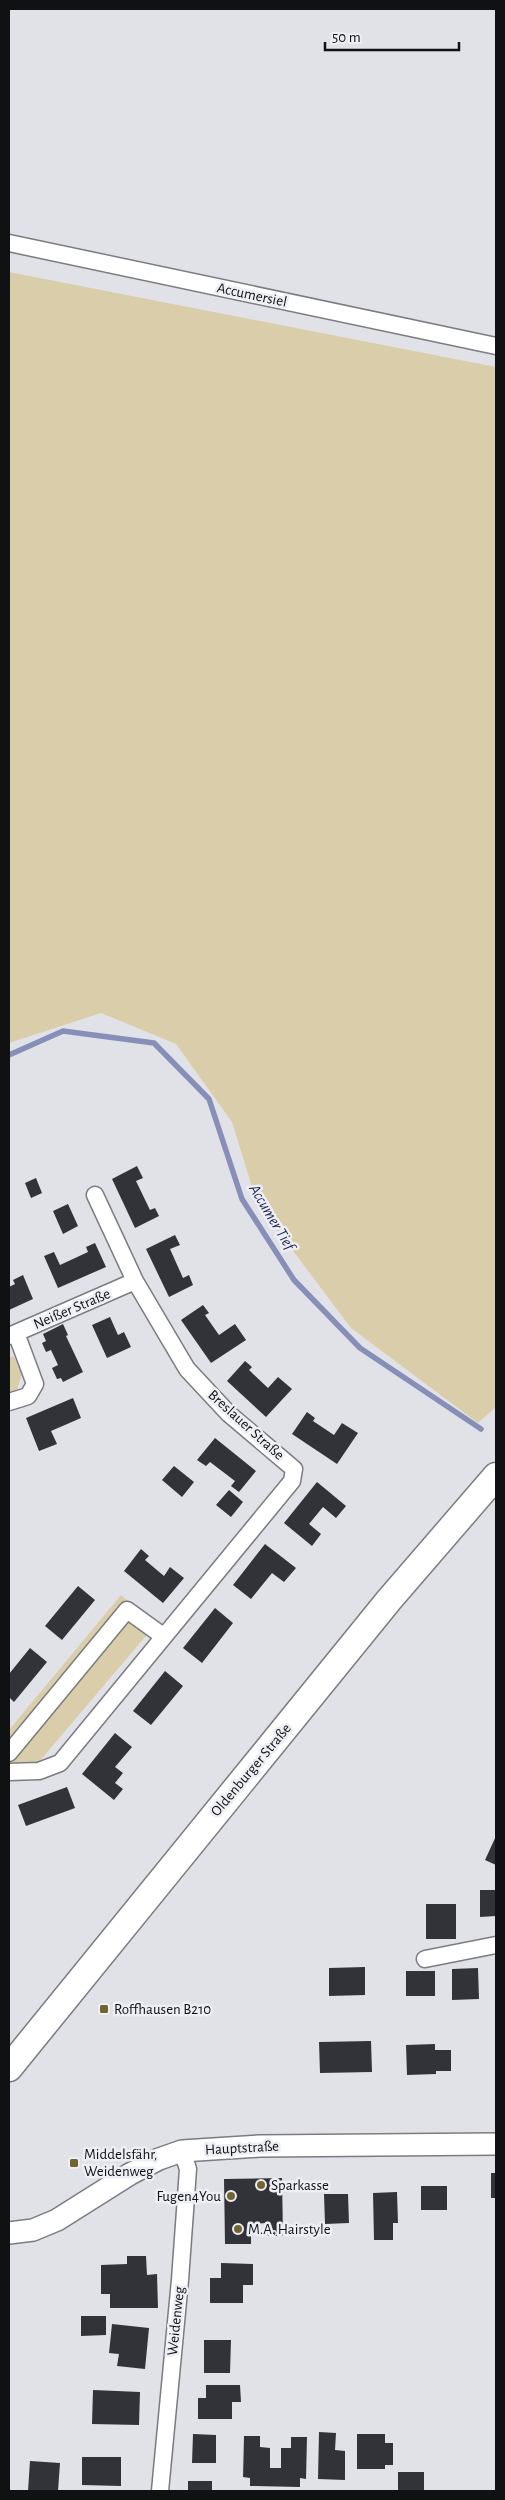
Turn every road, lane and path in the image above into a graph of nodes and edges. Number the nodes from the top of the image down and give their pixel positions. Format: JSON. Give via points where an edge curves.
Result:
{"nodes":[{"id":1,"x":9,"y":243,"type":"edge"},
{"id":2,"x":496,"y":346,"type":"edge"},
{"id":3,"x":95,"y":1195,"type":"dead end"},
{"id":4,"x":135,"y":1281,"type":"junction"},
{"id":5,"x":13,"y":1334,"type":"edge"},
{"id":6,"x":9,"y":1402,"type":"edge"},
{"id":7,"x":496,"y":1476,"type":"edge"},
{"id":8,"x":163,"y":1636,"type":"junction"},
{"id":9,"x":9,"y":1753,"type":"edge"},
{"id":10,"x":9,"y":1772,"type":"edge"},
{"id":11,"x":496,"y":1945,"type":"edge"},
{"id":12,"x":425,"y":1959,"type":"dead end"},
{"id":13,"x":9,"y":2068,"type":"edge"},
{"id":14,"x":496,"y":2144,"type":"edge"},
{"id":15,"x":182,"y":2151,"type":"junction"},
{"id":16,"x":9,"y":2233,"type":"edge"},
{"id":17,"x":160,"y":2491,"type":"edge"}],
"edges":[{"from":1,"to":2,"type":"street","name":"Accumersiel"},
{"from":3,"to":4,"type":"street","name":"Breslauer Straße"},
{"from":4,"to":5,"type":"street","name":"Neißer Straße"},
{"from":4,"to":8,"type":"street","name":"Breslauer Straße","via":[[187,1369],[228,1414],[294,1469],[292,1481]]},
{"from":5,"to":6,"type":"street","via":[[35,1384],[28,1396]]},
{"from":7,"to":13,"type":"main road","name":"Oldenburger Straße","via":[[389,1600]]},
{"from":8,"to":9,"type":"street","via":[[127,1610]]},
{"from":8,"to":10,"type":"street","name":"Breslauer Straße","via":[[60,1764],[40,1771]]},
{"from":11,"to":12,"type":"street"},
{"from":14,"to":15,"type":"street","name":"Hauptstraße","via":[[260,2146]]},
{"from":15,"to":16,"type":"street","name":"Hauptstraße","via":[[130,2174],[57,2220],[33,2230]]},
{"from":15,"to":17,"type":"street","name":"Weidenweg","via":[[188,2169]]}]}
